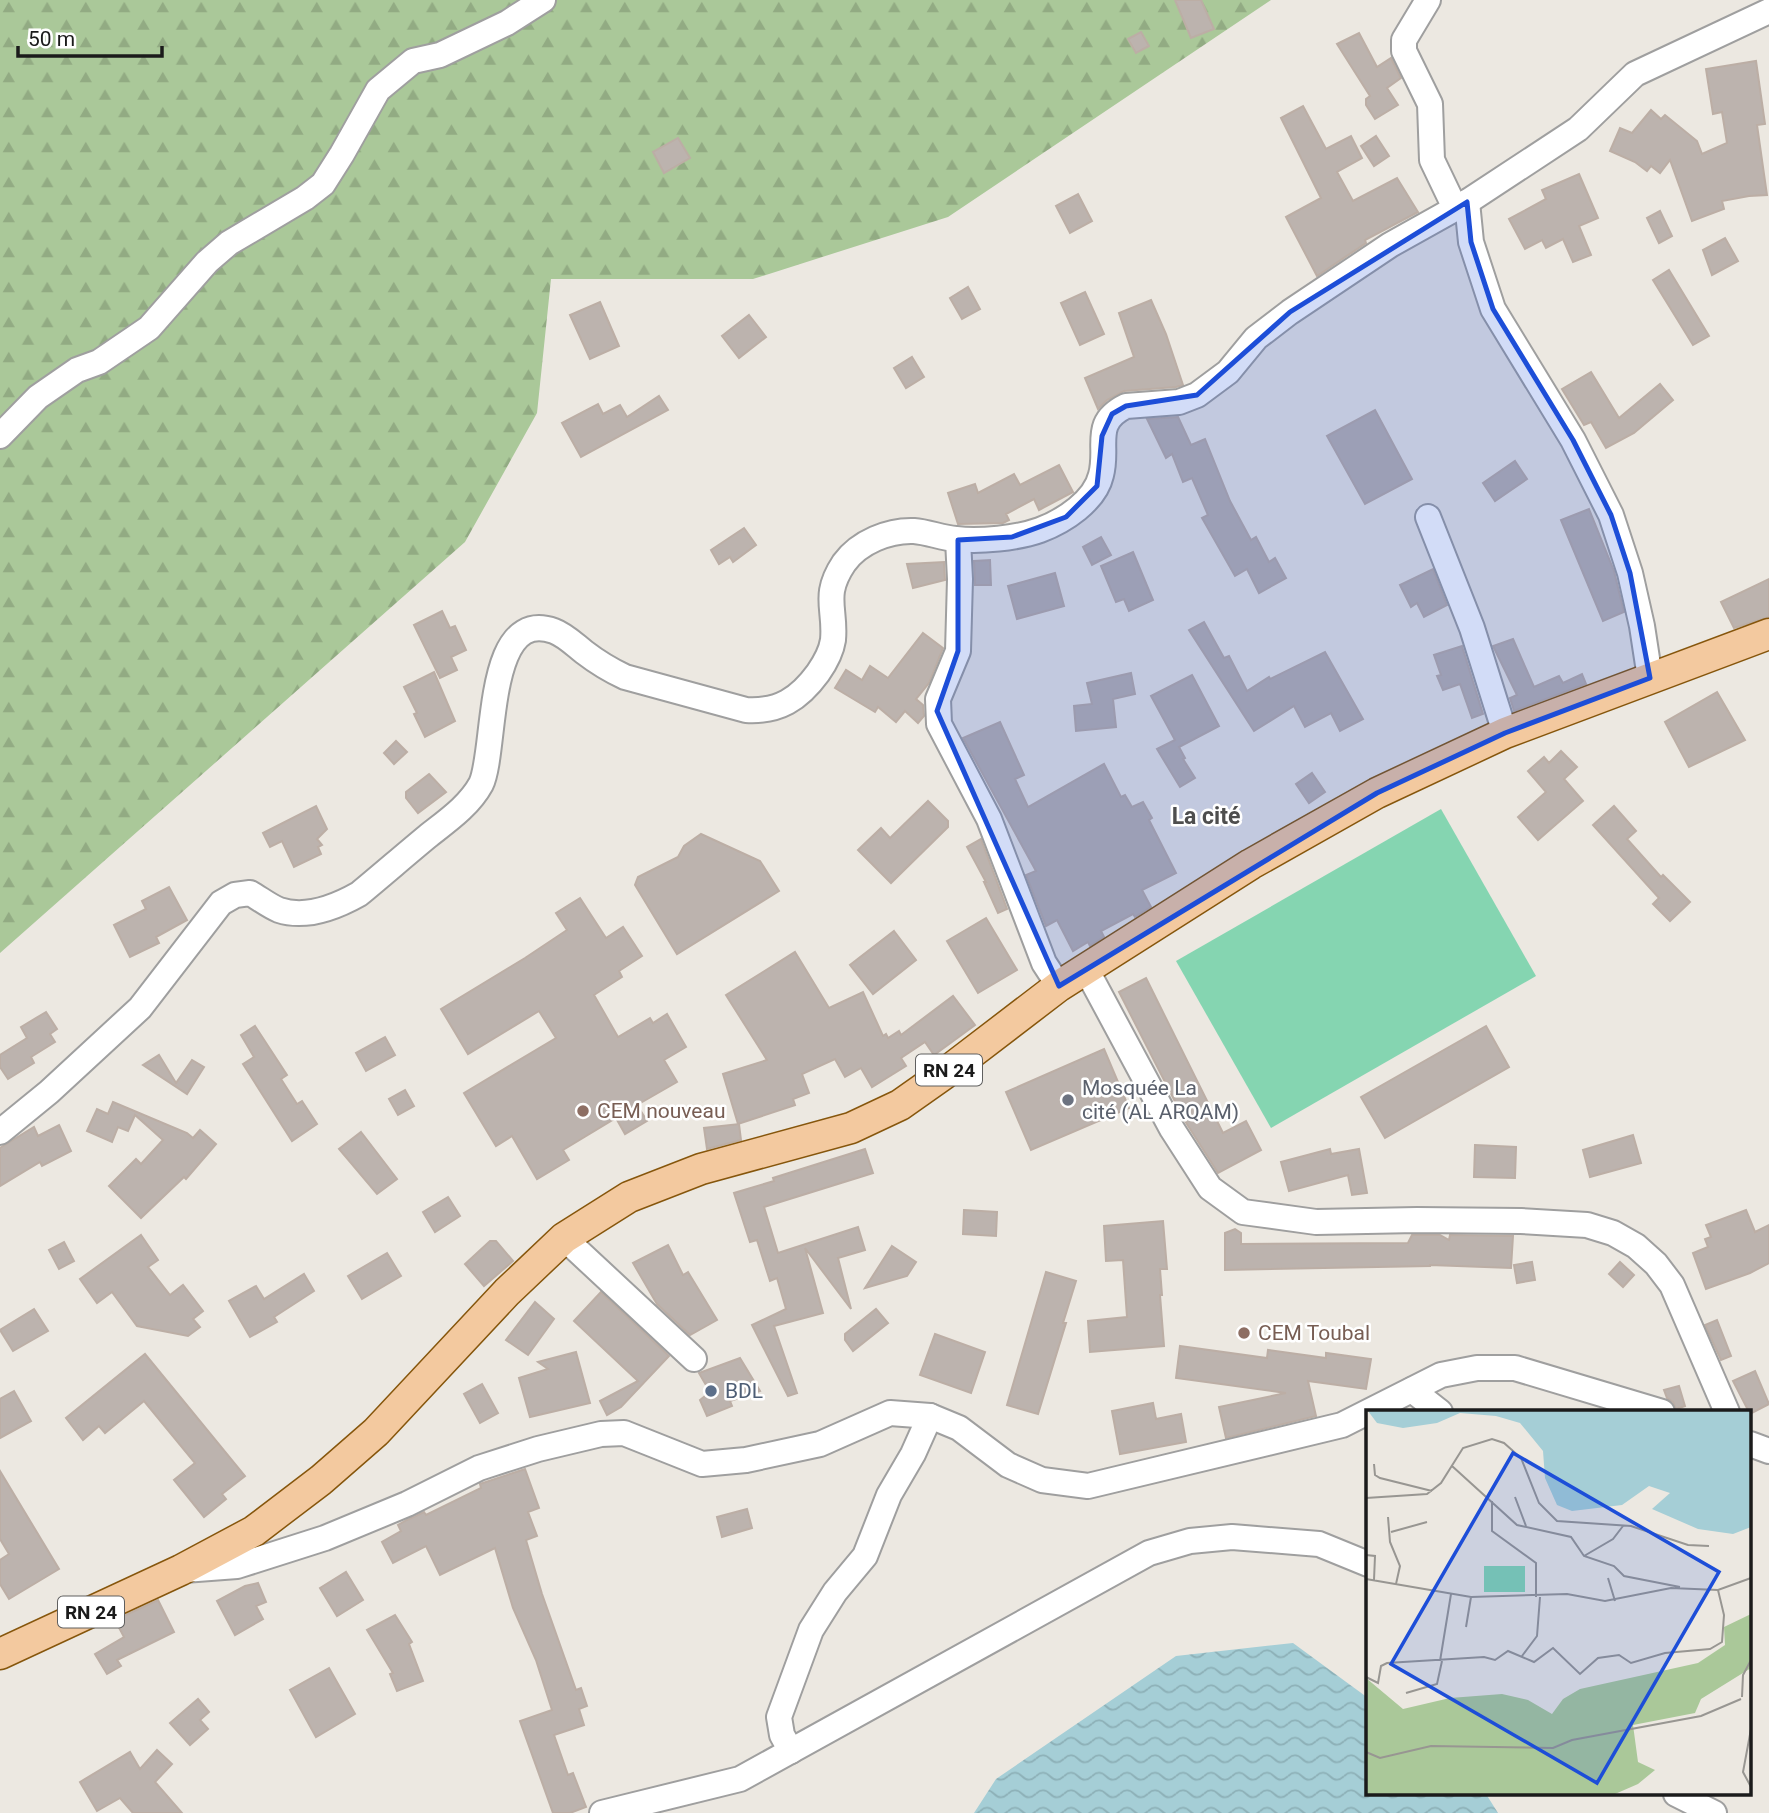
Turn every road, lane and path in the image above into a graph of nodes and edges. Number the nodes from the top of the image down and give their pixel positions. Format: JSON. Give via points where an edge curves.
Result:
{"nodes":[{"id":1,"x":543,"y":0,"type":"edge"},
{"id":2,"x":1428,"y":0,"type":"edge"},
{"id":3,"x":1769,"y":11,"type":"edge"},
{"id":4,"x":1461,"y":205,"type":"junction"},
{"id":5,"x":0,"y":436,"type":"edge"},
{"id":6,"x":1427,"y":517,"type":"dead end"},
{"id":7,"x":958,"y":540,"type":"junction"},
{"id":8,"x":1769,"y":634,"type":"edge"},
{"id":9,"x":1650,"y":678,"type":"junction"},
{"id":10,"x":1505,"y":733,"type":"junction"},
{"id":11,"x":1086,"y":969,"type":"junction"},
{"id":12,"x":1059,"y":986,"type":"junction"},
{"id":13,"x":0,"y":1132,"type":"edge"},
{"id":14,"x":564,"y":1238,"type":"junction"},
{"id":15,"x":694,"y":1359,"type":"dead end"},
{"id":16,"x":1412,"y":1390,"type":"junction"},
{"id":17,"x":1372,"y":1410,"type":"edge"},
{"id":18,"x":1437,"y":1410,"type":"edge"},
{"id":19,"x":1655,"y":1410,"type":"edge"},
{"id":20,"x":1726,"y":1410,"type":"edge"},
{"id":21,"x":1366,"y":1413,"type":"edge"},
{"id":22,"x":930,"y":1416,"type":"junction"},
{"id":23,"x":1752,"y":1445,"type":"edge"},
{"id":24,"x":1769,"y":1451,"type":"edge"},
{"id":25,"x":1366,"y":1563,"type":"edge"},
{"id":26,"x":181,"y":1570,"type":"junction"},
{"id":27,"x":0,"y":1654,"type":"edge"},
{"id":28,"x":790,"y":1751,"type":"junction"},
{"id":29,"x":1680,"y":1796,"type":"edge"},
{"id":30,"x":602,"y":1813,"type":"edge"},
{"id":31,"x":1714,"y":1813,"type":"edge"}],
"edges":[{"from":1,"to":5,"type":"street","via":[[440,55],[413,61],[378,89],[323,184],[229,243],[149,328],[38,397]]},
{"from":2,"to":4,"type":"street","via":[[1404,40],[1404,51],[1430,104],[1432,160]]},
{"from":3,"to":4,"type":"street","via":[[1635,74],[1578,129]]},
{"from":4,"to":7,"type":"street","via":[[1390,245],[1290,312],[1197,395],[1179,402],[1126,406],[1112,414],[1102,436],[1103,463],[1097,485],[1066,517],[1012,537]]},
{"from":4,"to":9,"type":"street","via":[[1493,309],[1573,440],[1611,515],[1643,626]]},
{"from":6,"to":10,"type":"street","via":[[1472,628]]},
{"from":7,"to":12,"type":"street","via":[[958,651],[938,699],[939,724],[989,820],[1044,963]]},
{"from":7,"to":13,"type":"street","via":[[914,531],[875,539],[857,549],[841,568],[831,592],[833,638],[826,662],[799,696],[774,708],[747,710],[625,677],[550,630],[537,629],[520,636],[508,650],[495,688],[484,775],[462,808],[341,904],[300,913],[279,910],[250,893],[228,898],[140,1008]]},
{"from":8,"to":9,"type":"main road","number":"RN 24"},
{"from":9,"to":10,"type":"main road","number":"RN 24"},
{"from":10,"to":11,"type":"main road","number":"RN 24","via":[[1377,793],[1251,864]]},
{"from":11,"to":12,"type":"main road","number":"RN 24"},
{"from":11,"to":20,"type":"street","via":[[1172,1129],[1210,1188],[1243,1212],[1316,1222],[1587,1225],[1613,1233],[1646,1255],[1672,1285]]},
{"from":12,"to":14,"type":"main road","number":"RN 24","via":[[900,1105],[851,1128],[689,1173],[629,1197]]},
{"from":14,"to":15,"type":"street"},
{"from":14,"to":26,"type":"main road","number":"RN 24","via":[[349,1456],[254,1531]]},
{"from":16,"to":17,"type":"street"},
{"from":16,"to":18,"type":"street"},
{"from":16,"to":19,"type":"street","via":[[1441,1375],[1477,1368],[1515,1368]]},
{"from":21,"to":22,"type":"street","via":[[1342,1425],[1088,1486],[1042,1479],[1008,1465],[959,1429]]},
{"from":22,"to":26,"type":"street","via":[[890,1413],[820,1444],[702,1464],[624,1433],[601,1434],[479,1468],[325,1538],[237,1566]]},
{"from":22,"to":28,"type":"street","via":[[889,1495],[865,1556],[811,1630],[779,1717]]},
{"from":23,"to":24,"type":"street"},
{"from":25,"to":28,"type":"street","via":[[1319,1544],[1232,1537],[1190,1541],[1149,1553]]},
{"from":26,"to":27,"type":"main road","number":"RN 24"},
{"from":28,"to":30,"type":"street","via":[[740,1779]]},
{"from":29,"to":31,"type":"street"}]}
